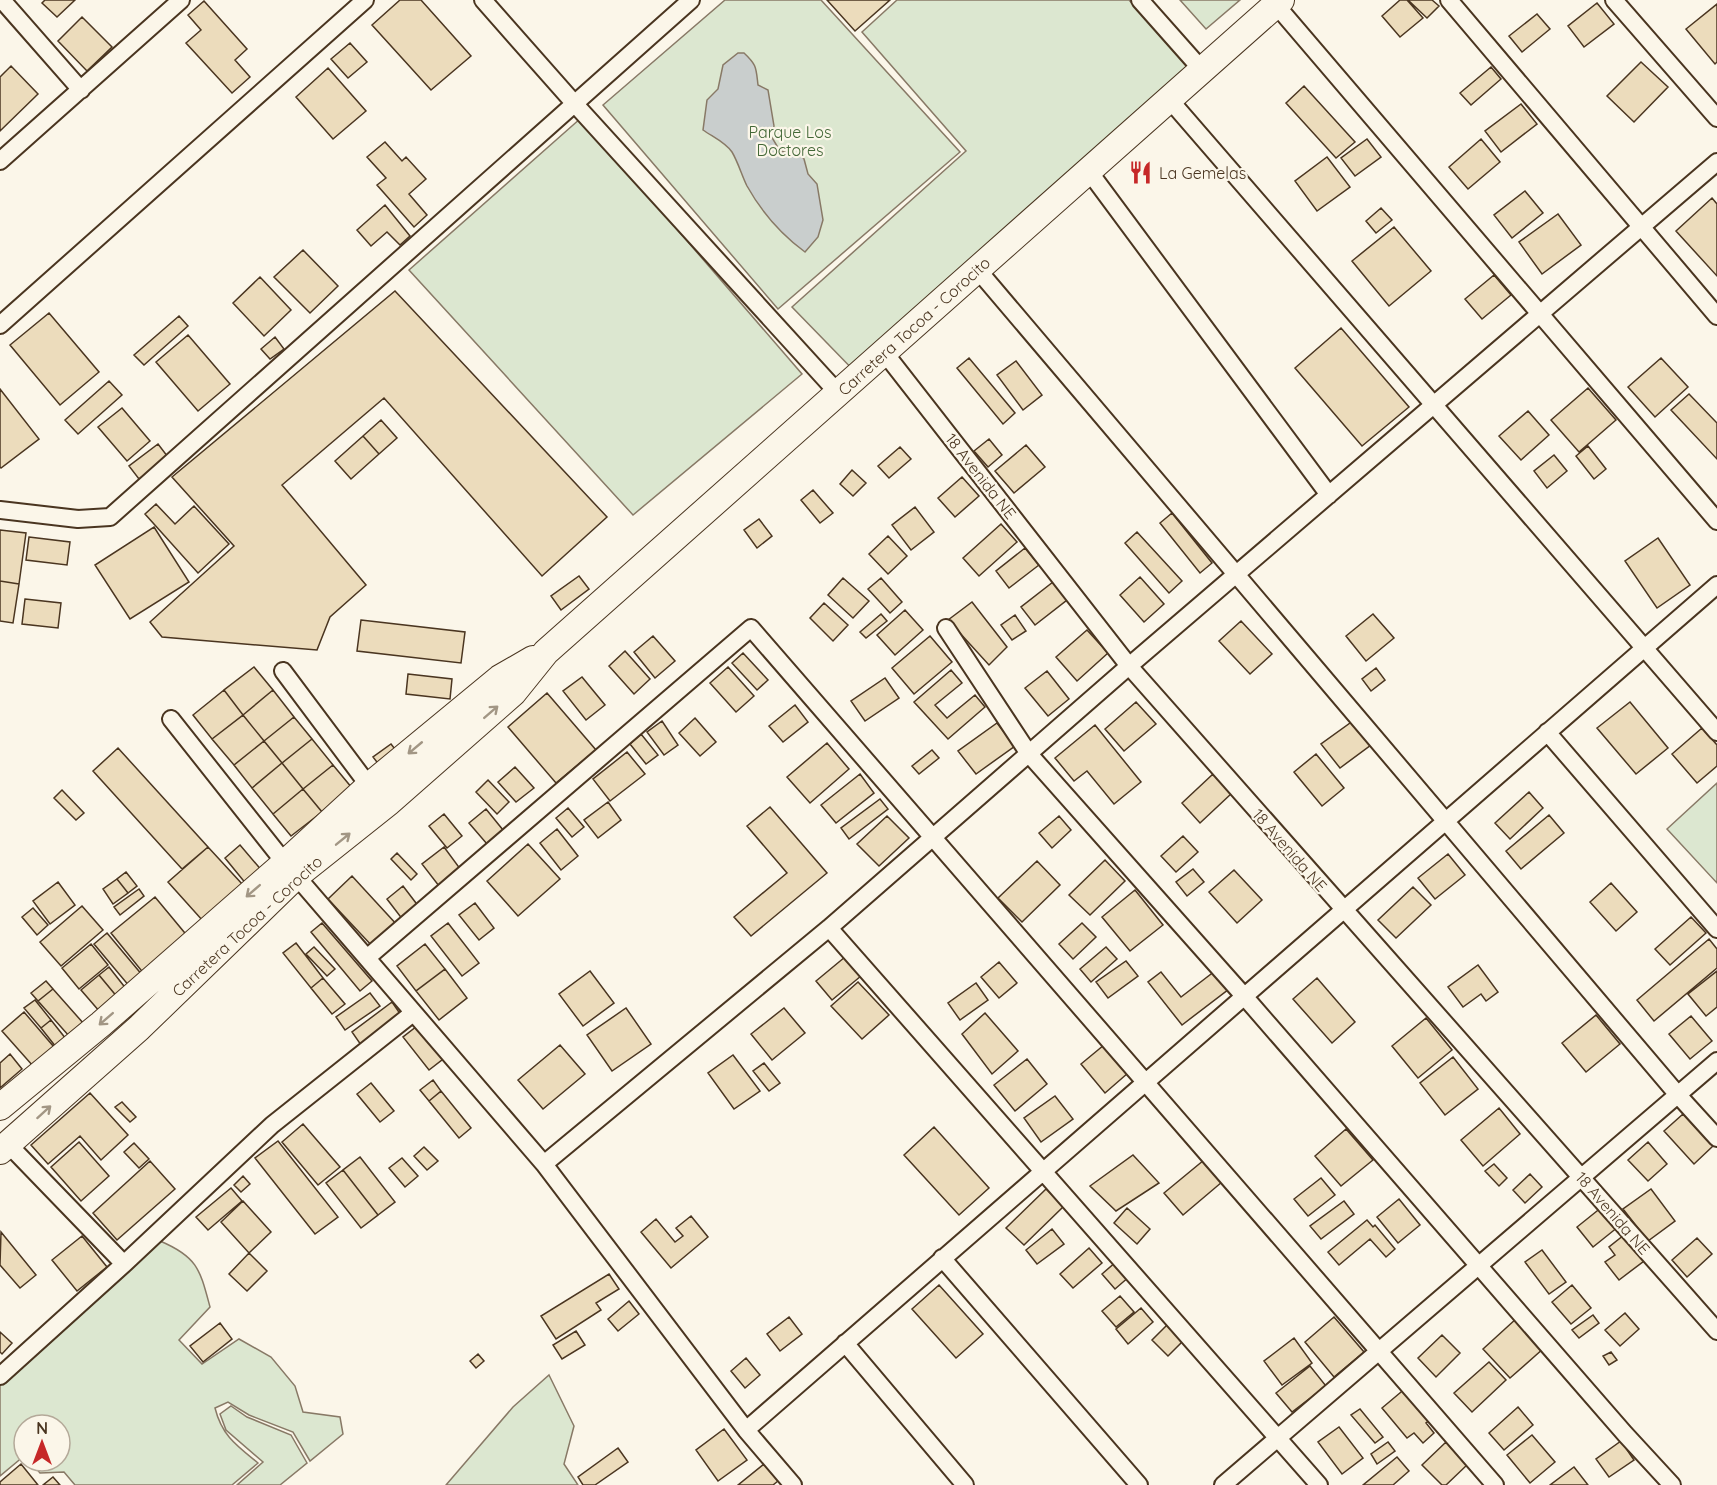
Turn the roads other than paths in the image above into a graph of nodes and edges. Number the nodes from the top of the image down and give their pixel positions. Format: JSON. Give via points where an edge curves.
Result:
{"nodes":[{"id":1,"x":2,"y":0,"type":"edge"},
{"id":2,"x":181,"y":0,"type":"edge"},
{"id":3,"x":365,"y":0,"type":"edge"},
{"id":4,"x":483,"y":0,"type":"edge"},
{"id":5,"x":691,"y":0,"type":"edge"},
{"id":6,"x":1140,"y":0,"type":"edge"},
{"id":7,"x":1449,"y":0,"type":"edge"},
{"id":8,"x":1614,"y":0,"type":"edge"},
{"id":9,"x":1279,"y":2,"type":"edge"},
{"id":10,"x":1202,"y":70,"type":"junction"},
{"id":11,"x":81,"y":90,"type":"junction"},
{"id":12,"x":1169,"y":99,"type":"junction"},
{"id":13,"x":574,"y":103,"type":"junction"},
{"id":14,"x":1717,"y":118,"type":"edge"},
{"id":15,"x":0,"y":161,"type":"edge"},
{"id":16,"x":1717,"y":162,"type":"edge"},
{"id":17,"x":1088,"y":170,"type":"junction"},
{"id":18,"x":1642,"y":228,"type":"junction"},
{"id":19,"x":977,"y":269,"type":"junction"},
{"id":20,"x":1539,"y":313,"type":"junction"},
{"id":21,"x":1717,"y":316,"type":"edge"},
{"id":22,"x":0,"y":325,"type":"edge"},
{"id":23,"x":884,"y":352,"type":"junction"},
{"id":24,"x":838,"y":393,"type":"junction"},
{"id":25,"x":1434,"y":404,"type":"junction"},
{"id":26,"x":1329,"y":495,"type":"junction"},
{"id":27,"x":0,"y":510,"type":"edge"},
{"id":28,"x":1717,"y":521,"type":"edge"},
{"id":29,"x":1236,"y":574,"type":"junction"},
{"id":30,"x":1717,"y":585,"type":"edge"},
{"id":31,"x":946,"y":628,"type":"dead end"},
{"id":32,"x":1644,"y":648,"type":"junction"},
{"id":33,"x":546,"y":652,"type":"junction"},
{"id":34,"x":1129,"y":666,"type":"junction"},
{"id":35,"x":283,"y":671,"type":"dead end"},
{"id":36,"x":171,"y":719,"type":"dead end"},
{"id":37,"x":1547,"y":732,"type":"junction"},
{"id":38,"x":1717,"y":732,"type":"edge"},
{"id":39,"x":1029,"y":754,"type":"junction"},
{"id":40,"x":369,"y":786,"type":"junction"},
{"id":41,"x":1445,"y":821,"type":"junction"},
{"id":42,"x":932,"y":836,"type":"junction"},
{"id":43,"x":290,"y":870,"type":"junction"},
{"id":44,"x":1343,"y":910,"type":"junction"},
{"id":45,"x":829,"y":928,"type":"junction"},
{"id":46,"x":1717,"y":929,"type":"edge"},
{"id":47,"x":368,"y":957,"type":"junction"},
{"id":48,"x":1244,"y":996,"type":"junction"},
{"id":49,"x":413,"y":1013,"type":"junction"},
{"id":50,"x":1717,"y":1061,"type":"edge"},
{"id":51,"x":1145,"y":1082,"type":"junction"},
{"id":52,"x":1678,"y":1095,"type":"junction"},
{"id":53,"x":0,"y":1107,"type":"edge"},
{"id":54,"x":1717,"y":1138,"type":"edge"},
{"id":55,"x":4,"y":1147,"type":"edge"},
{"id":56,"x":544,"y":1164,"type":"junction"},
{"id":57,"x":1043,"y":1171,"type":"junction"},
{"id":58,"x":1582,"y":1178,"type":"junction"},
{"id":59,"x":942,"y":1258,"type":"junction"},
{"id":60,"x":124,"y":1264,"type":"junction"},
{"id":61,"x":1480,"y":1265,"type":"junction"},
{"id":62,"x":1717,"y":1331,"type":"edge"},
{"id":63,"x":846,"y":1343,"type":"junction"},
{"id":64,"x":1379,"y":1351,"type":"junction"},
{"id":65,"x":0,"y":1376,"type":"edge"},
{"id":66,"x":746,"y":1430,"type":"junction"},
{"id":67,"x":1277,"y":1438,"type":"junction"},
{"id":68,"x":793,"y":1485,"type":"edge"},
{"id":69,"x":965,"y":1485,"type":"edge"},
{"id":70,"x":1139,"y":1485,"type":"edge"},
{"id":71,"x":1223,"y":1485,"type":"edge"},
{"id":72,"x":1319,"y":1485,"type":"edge"},
{"id":73,"x":1495,"y":1485,"type":"edge"},
{"id":74,"x":1672,"y":1485,"type":"edge"}],
"edges":[{"from":1,"to":11,"type":"street"},
{"from":2,"to":11,"type":"street"},
{"from":3,"to":22,"type":"street"},
{"from":4,"to":13,"type":"street"},
{"from":5,"to":13,"type":"street"},
{"from":6,"to":10,"type":"street"},
{"from":7,"to":18,"type":"street"},
{"from":8,"to":14,"type":"street"},
{"from":9,"to":10,"type":"main road","name":"Carretera Tocoa - Corocito"},
{"from":9,"to":20,"type":"street"},
{"from":10,"to":12,"type":"main road","name":"Carretera Tocoa - Corocito"},
{"from":11,"to":15,"type":"street"},
{"from":12,"to":17,"type":"main road","name":"Carretera Tocoa - Corocito"},
{"from":12,"to":25,"type":"street"},
{"from":13,"to":24,"type":"street"},
{"from":13,"to":27,"type":"street","via":[[110,517],[78,519]]},
{"from":16,"to":18,"type":"street"},
{"from":17,"to":19,"type":"main road","name":"Carretera Tocoa - Corocito"},
{"from":17,"to":26,"type":"street"},
{"from":18,"to":20,"type":"street"},
{"from":18,"to":21,"type":"street"},
{"from":19,"to":23,"type":"main road","name":"Carretera Tocoa - Corocito"},
{"from":19,"to":29,"type":"street"},
{"from":20,"to":25,"type":"street"},
{"from":20,"to":28,"type":"street"},
{"from":23,"to":24,"type":"main road","name":"Carretera Tocoa - Corocito"},
{"from":23,"to":34,"type":"street","name":"18 Avenida NE"},
{"from":24,"to":33,"type":"main road","name":"Carretera Tocoa - Corocito"},
{"from":25,"to":26,"type":"street"},
{"from":25,"to":32,"type":"street"},
{"from":26,"to":29,"type":"street"},
{"from":29,"to":34,"type":"street"},
{"from":29,"to":41,"type":"street"},
{"from":30,"to":32,"type":"street"},
{"from":31,"to":39,"type":"street"},
{"from":32,"to":37,"type":"street"},
{"from":32,"to":38,"type":"street"},
{"from":33,"to":40,"type":"main road","name":"Carretera Tocoa - Corocito","one_way":true,"via":[[500,678]]},
{"from":43,"to":33,"type":"main road","name":"Carretera Tocoa - Corocito","one_way":true,"via":[[389,802],[513,693]]},
{"from":34,"to":39,"type":"street"},
{"from":34,"to":44,"type":"street","name":"18 Avenida NE"},
{"from":35,"to":40,"type":"street"},
{"from":36,"to":43,"type":"street"},
{"from":37,"to":41,"type":"street"},
{"from":37,"to":46,"type":"street"},
{"from":39,"to":42,"type":"street"},
{"from":39,"to":48,"type":"street"},
{"from":40,"to":43,"type":"main road","name":"Carretera Tocoa - Corocito"},
{"from":41,"to":44,"type":"street"},
{"from":41,"to":52,"type":"street"},
{"from":42,"to":45,"type":"street"},
{"from":42,"to":47,"type":"street","via":[[751,628]]},
{"from":42,"to":51,"type":"street"},
{"from":43,"to":47,"type":"street"},
{"from":43,"to":53,"type":"main road","name":"Carretera Tocoa - Corocito","one_way":true},
{"from":55,"to":43,"type":"main road","name":"Carretera Tocoa - Corocito","one_way":true,"via":[[139,1028]]},
{"from":44,"to":48,"type":"street"},
{"from":44,"to":58,"type":"street","name":"18 Avenida NE"},
{"from":45,"to":56,"type":"street"},
{"from":45,"to":57,"type":"street"},
{"from":47,"to":49,"type":"street"},
{"from":48,"to":51,"type":"street"},
{"from":48,"to":61,"type":"street"},
{"from":49,"to":56,"type":"street"},
{"from":49,"to":60,"type":"street","via":[[272,1125]]},
{"from":50,"to":52,"type":"street"},
{"from":51,"to":57,"type":"street"},
{"from":51,"to":64,"type":"street"},
{"from":52,"to":54,"type":"street"},
{"from":52,"to":58,"type":"street"},
{"from":55,"to":60,"type":"street"},
{"from":56,"to":66,"type":"street"},
{"from":57,"to":59,"type":"street"},
{"from":57,"to":67,"type":"street"},
{"from":58,"to":61,"type":"street"},
{"from":58,"to":62,"type":"street","name":"18 Avenida NE"},
{"from":59,"to":63,"type":"street"},
{"from":59,"to":70,"type":"street"},
{"from":60,"to":65,"type":"street"},
{"from":61,"to":64,"type":"street"},
{"from":61,"to":74,"type":"street"},
{"from":63,"to":66,"type":"street"},
{"from":63,"to":69,"type":"street"},
{"from":64,"to":67,"type":"street"},
{"from":64,"to":73,"type":"street"},
{"from":66,"to":68,"type":"street"},
{"from":67,"to":71,"type":"street"},
{"from":67,"to":72,"type":"street"}]}
